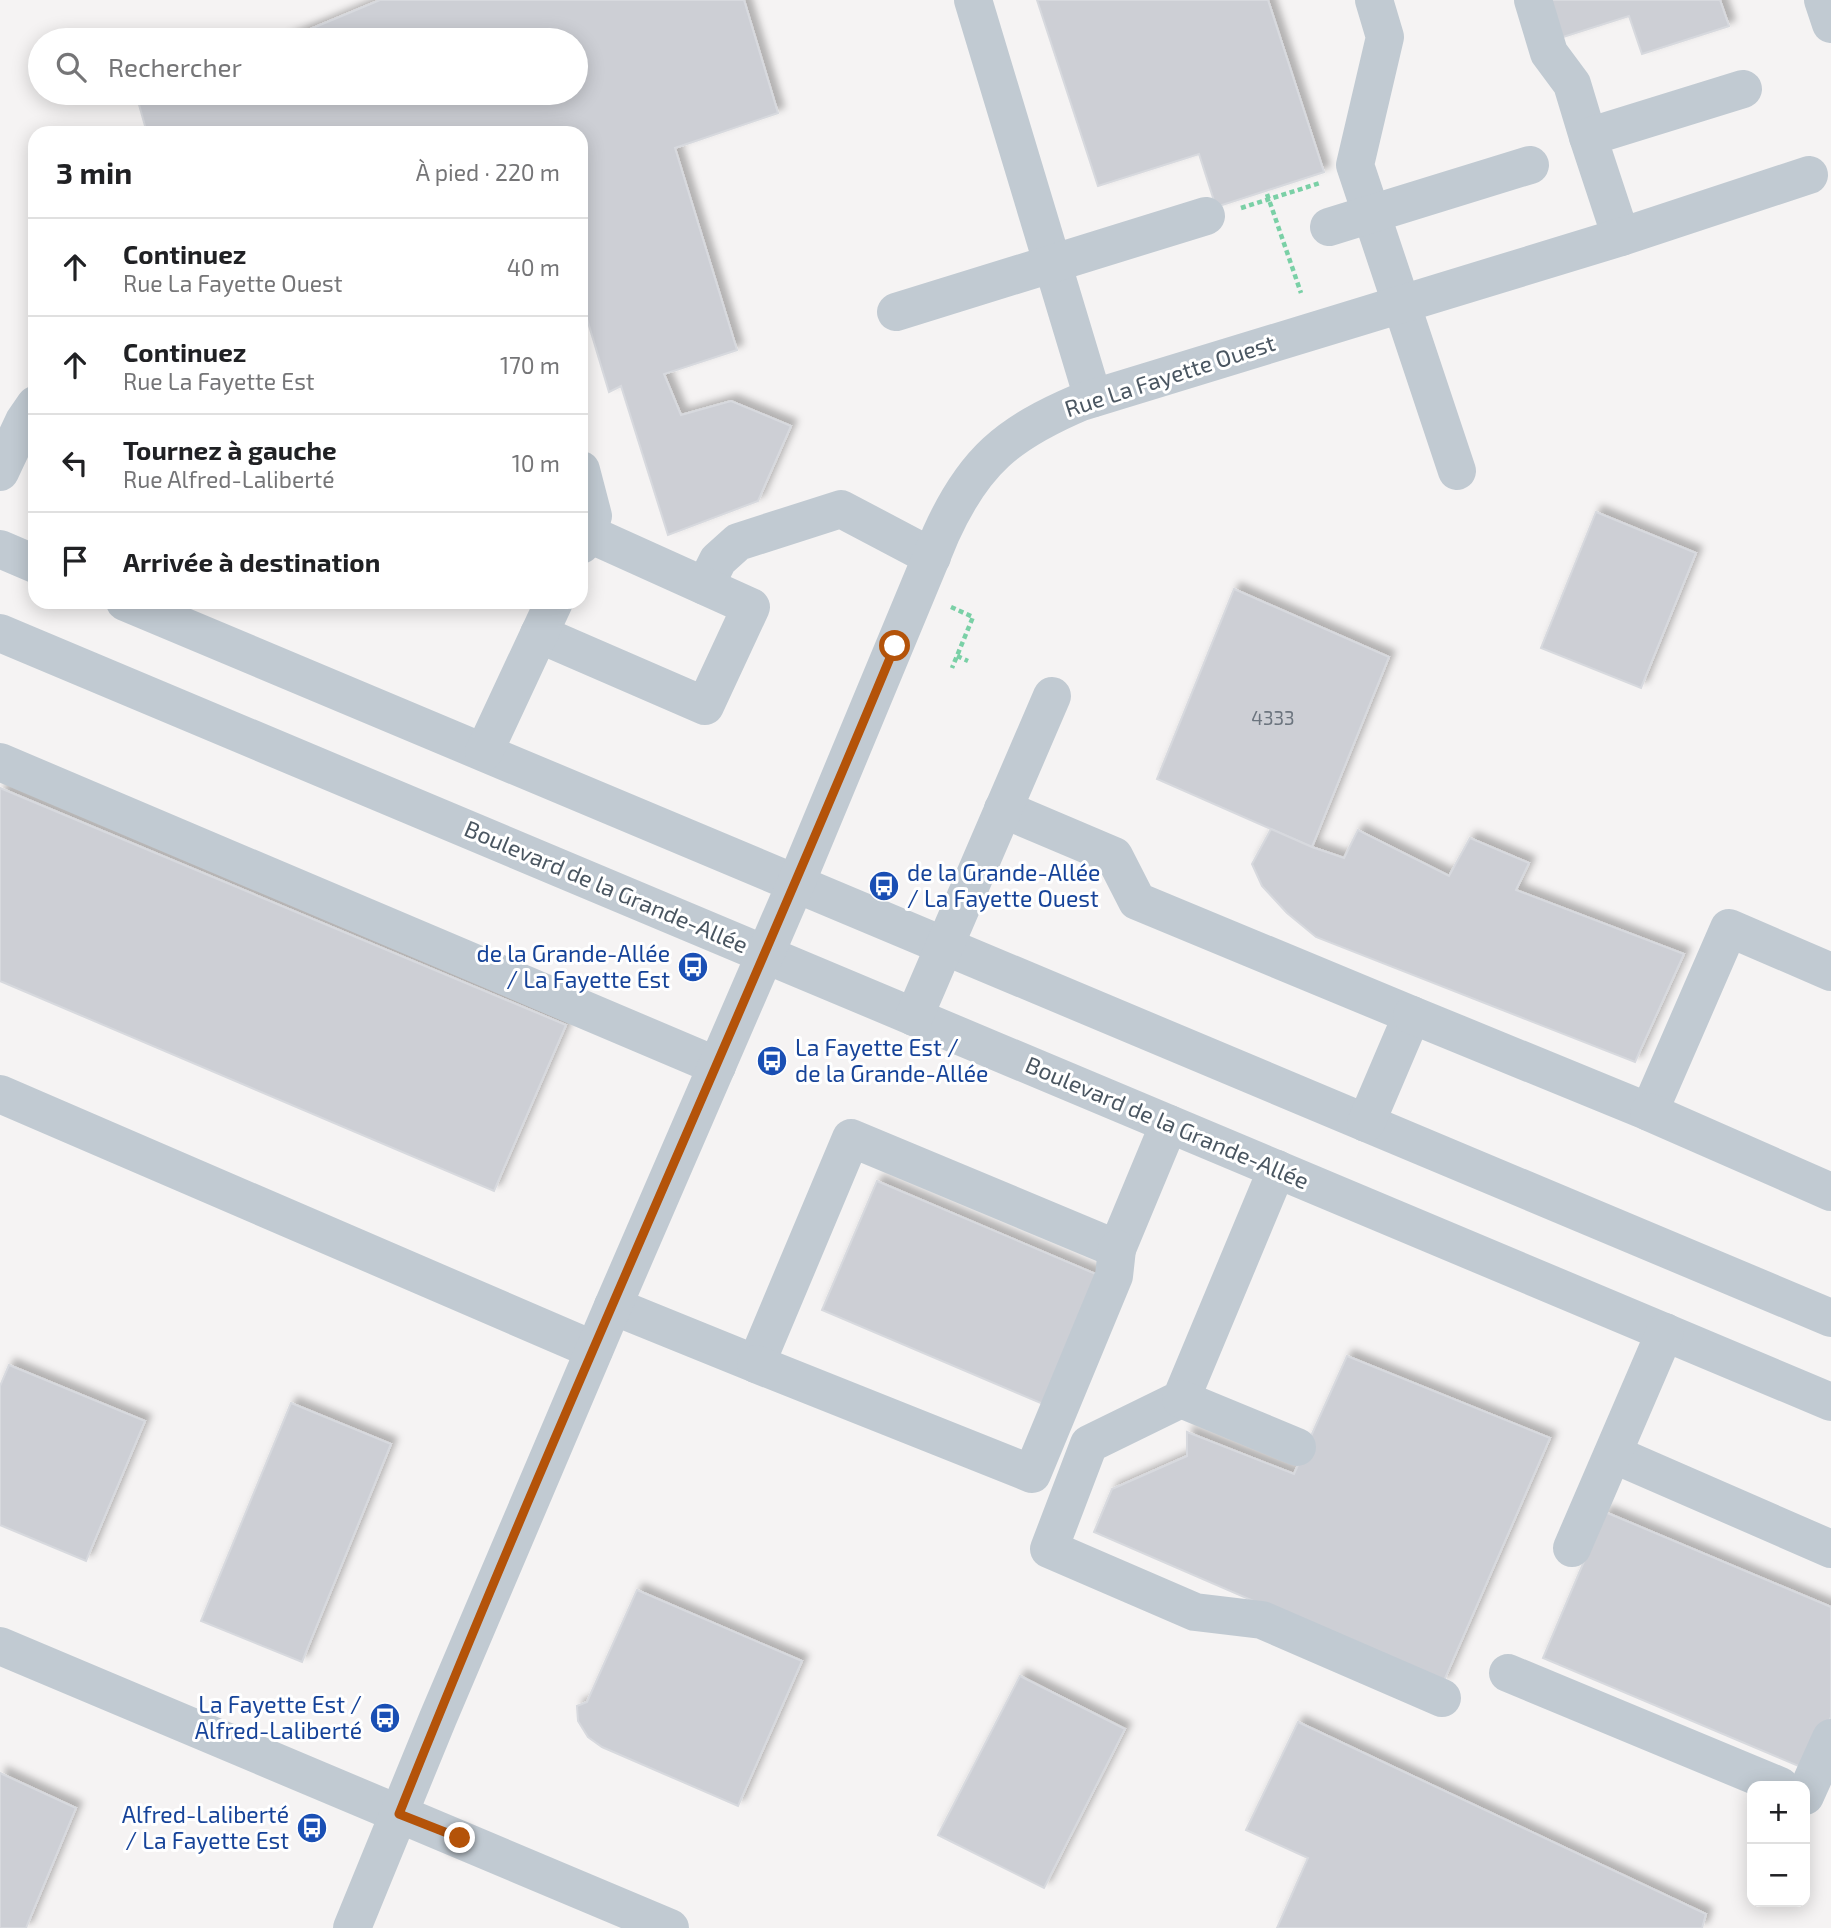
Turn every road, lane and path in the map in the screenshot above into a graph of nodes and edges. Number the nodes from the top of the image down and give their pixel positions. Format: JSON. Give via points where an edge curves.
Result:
{"nodes":[{"id":1,"x":973,"y":0,"type":"edge"},
{"id":2,"x":1374,"y":0,"type":"edge"},
{"id":3,"x":1533,"y":0,"type":"edge"},
{"id":4,"x":1823,"y":0,"type":"edge"},
{"id":5,"x":1831,"y":24,"type":"edge"},
{"id":6,"x":1742,"y":89,"type":"dead end"},
{"id":7,"x":1588,"y":137,"type":"junction"},
{"id":8,"x":1530,"y":165,"type":"dead end"},
{"id":9,"x":1824,"y":168,"type":"edge"},
{"id":10,"x":1324,"y":182,"type":"dead end"},
{"id":11,"x":1268,"y":197,"type":"junction"},
{"id":12,"x":1218,"y":214,"type":"joint"},
{"id":13,"x":1371,"y":214,"type":"junction"},
{"id":14,"x":1329,"y":227,"type":"dead end"},
{"id":15,"x":1620,"y":237,"type":"junction"},
{"id":16,"x":1052,"y":264,"type":"junction"},
{"id":17,"x":1301,"y":295,"type":"dead end"},
{"id":18,"x":1402,"y":303,"type":"junction"},
{"id":19,"x":896,"y":312,"type":"dead end"},
{"id":20,"x":1093,"y":398,"type":"junction"},
{"id":21,"x":20,"y":411,"type":"edge"},
{"id":22,"x":1457,"y":471,"type":"dead end"},
{"id":23,"x":0,"y":472,"type":"edge"},
{"id":24,"x":588,"y":497,"type":"edge"},
{"id":25,"x":588,"y":526,"type":"edge"},
{"id":26,"x":588,"y":538,"type":"edge"},
{"id":27,"x":0,"y":549,"type":"edge"},
{"id":28,"x":932,"y":557,"type":"junction"},
{"id":29,"x":28,"y":561,"type":"edge"},
{"id":30,"x":705,"y":586,"type":"junction"},
{"id":31,"x":942,"y":603,"type":"dead end"},
{"id":32,"x":142,"y":609,"type":"edge"},
{"id":33,"x":546,"y":618,"type":"edge"},
{"id":34,"x":0,"y":633,"type":"edge"},
{"id":35,"x":957,"y":656,"type":"junction"},
{"id":36,"x":968,"y":661,"type":"dead end"},
{"id":37,"x":952,"y":668,"type":"dead end"},
{"id":38,"x":1052,"y":696,"type":"dead end"},
{"id":39,"x":484,"y":752,"type":"junction"},
{"id":40,"x":0,"y":762,"type":"edge"},
{"id":41,"x":1003,"y":809,"type":"junction"},
{"id":42,"x":796,"y":883,"type":"junction"},
{"id":43,"x":945,"y":945,"type":"junction"},
{"id":44,"x":765,"y":953,"type":"junction"},
{"id":45,"x":1831,"y":972,"type":"edge"},
{"id":46,"x":1412,"y":1014,"type":"junction"},
{"id":47,"x":914,"y":1017,"type":"junction"},
{"id":48,"x":717,"y":1066,"type":"junction"},
{"id":49,"x":0,"y":1094,"type":"edge"},
{"id":50,"x":1649,"y":1112,"type":"junction"},
{"id":51,"x":1366,"y":1123,"type":"junction"},
{"id":52,"x":1169,"y":1124,"type":"junction"},
{"id":53,"x":1277,"y":1169,"type":"junction"},
{"id":54,"x":1831,"y":1192,"type":"edge"},
{"id":55,"x":1117,"y":1249,"type":"junction"},
{"id":56,"x":613,"y":1306,"type":"junction"},
{"id":57,"x":1831,"y":1318,"type":"edge"},
{"id":58,"x":1665,"y":1332,"type":"junction"},
{"id":59,"x":594,"y":1350,"type":"junction"},
{"id":60,"x":756,"y":1364,"type":"junction"},
{"id":61,"x":1181,"y":1399,"type":"junction"},
{"id":62,"x":1831,"y":1402,"type":"edge"},
{"id":63,"x":1297,"y":1447,"type":"dead end"},
{"id":64,"x":1613,"y":1454,"type":"junction"},
{"id":65,"x":1572,"y":1548,"type":"dead end"},
{"id":66,"x":1831,"y":1549,"type":"edge"},
{"id":67,"x":0,"y":1646,"type":"edge"},
{"id":68,"x":1508,"y":1674,"type":"dead end"},
{"id":69,"x":1442,"y":1698,"type":"dead end"},
{"id":70,"x":1831,"y":1738,"type":"edge"},
{"id":71,"x":1768,"y":1781,"type":"edge"},
{"id":72,"x":1810,"y":1785,"type":"edge"},
{"id":73,"x":399,"y":1814,"type":"junction"},
{"id":74,"x":352,"y":1928,"type":"edge"},
{"id":75,"x":670,"y":1928,"type":"edge"}],
"edges":[{"from":1,"to":16,"type":"street"},
{"from":2,"to":13,"type":"street","via":[[1385,37],[1355,165]]},
{"from":3,"to":7,"type":"street","via":[[1549,53],[1572,84]]},
{"from":4,"to":5,"type":"street"},
{"from":6,"to":7,"type":"street"},
{"from":7,"to":15,"type":"street"},
{"from":8,"to":13,"type":"street"},
{"from":9,"to":15,"type":"street","name":"Rue La Fayette Ouest"},
{"from":10,"to":11,"type":"path"},
{"from":11,"to":12,"type":"path"},
{"from":11,"to":17,"type":"path"},
{"from":12,"to":16,"type":"street"},
{"from":13,"to":14,"type":"street"},
{"from":13,"to":18,"type":"street"},
{"from":15,"to":18,"type":"street","name":"Rue La Fayette Ouest"},
{"from":16,"to":19,"type":"street"},
{"from":16,"to":20,"type":"street"},
{"from":18,"to":20,"type":"street","name":"Rue La Fayette Ouest"},
{"from":18,"to":22,"type":"street"},
{"from":20,"to":28,"type":"street","name":"Rue La Fayette Ouest","via":[[1023,430],[987,460],[953,507]]},
{"from":21,"to":23,"type":"street"},
{"from":24,"to":25,"type":"street","via":[[593,516]]},
{"from":26,"to":30,"type":"street"},
{"from":27,"to":29,"type":"street"},
{"from":28,"to":30,"type":"street","via":[[841,509],[738,542],[718,560]]},
{"from":28,"to":42,"type":"street","name":"Rue La Fayette Ouest"},
{"from":30,"to":33,"type":"street","via":[[751,607],[705,706]]},
{"from":31,"to":35,"type":"path","via":[[973,617]]},
{"from":32,"to":39,"type":"street"},
{"from":33,"to":39,"type":"street"},
{"from":34,"to":44,"type":"street","name":"Boulevard de la Grande-Allée"},
{"from":35,"to":36,"type":"path"},
{"from":35,"to":37,"type":"path"},
{"from":38,"to":41,"type":"street"},
{"from":39,"to":42,"type":"street"},
{"from":40,"to":48,"type":"street"},
{"from":41,"to":43,"type":"street"},
{"from":41,"to":46,"type":"street","via":[[1114,856],[1137,901]]},
{"from":42,"to":43,"type":"street"},
{"from":42,"to":44,"type":"street","name":"Rue La Fayette Ouest"},
{"from":43,"to":47,"type":"street"},
{"from":43,"to":51,"type":"street"},
{"from":44,"to":47,"type":"street","name":"Boulevard de la Grande-Allée"},
{"from":44,"to":48,"type":"street","name":"Rue La Fayette Ouest"},
{"from":45,"to":50,"type":"street","via":[[1729,928]]},
{"from":46,"to":50,"type":"street"},
{"from":46,"to":51,"type":"street"},
{"from":47,"to":52,"type":"street","name":"Boulevard de la Grande-Allée"},
{"from":48,"to":56,"type":"street","name":"Rue La Fayette Ouest"},
{"from":49,"to":59,"type":"street"},
{"from":50,"to":54,"type":"street"},
{"from":51,"to":57,"type":"street"},
{"from":52,"to":53,"type":"street","name":"Boulevard de la Grande-Allée"},
{"from":52,"to":55,"type":"street"},
{"from":53,"to":58,"type":"street","name":"Boulevard de la Grande-Allée"},
{"from":53,"to":61,"type":"street"},
{"from":55,"to":60,"type":"street","via":[[852,1138]]},
{"from":55,"to":60,"type":"street","via":[[1114,1276],[1032,1474]]},
{"from":56,"to":59,"type":"street","name":"Rue La Fayette Ouest"},
{"from":56,"to":60,"type":"street"},
{"from":58,"to":62,"type":"street","name":"Boulevard de la Grande-Allée"},
{"from":58,"to":64,"type":"street"},
{"from":59,"to":73,"type":"street","name":"Rue La Fayette Ouest"},
{"from":61,"to":63,"type":"street"},
{"from":61,"to":69,"type":"street","via":[[1089,1444],[1049,1549],[1195,1612],[1262,1620]]},
{"from":64,"to":65,"type":"street"},
{"from":64,"to":66,"type":"street"},
{"from":67,"to":73,"type":"street"},
{"from":68,"to":71,"type":"street"},
{"from":70,"to":72,"type":"street"},
{"from":73,"to":74,"type":"street","name":"Rue La Fayette Ouest"},
{"from":73,"to":75,"type":"street"}]}
